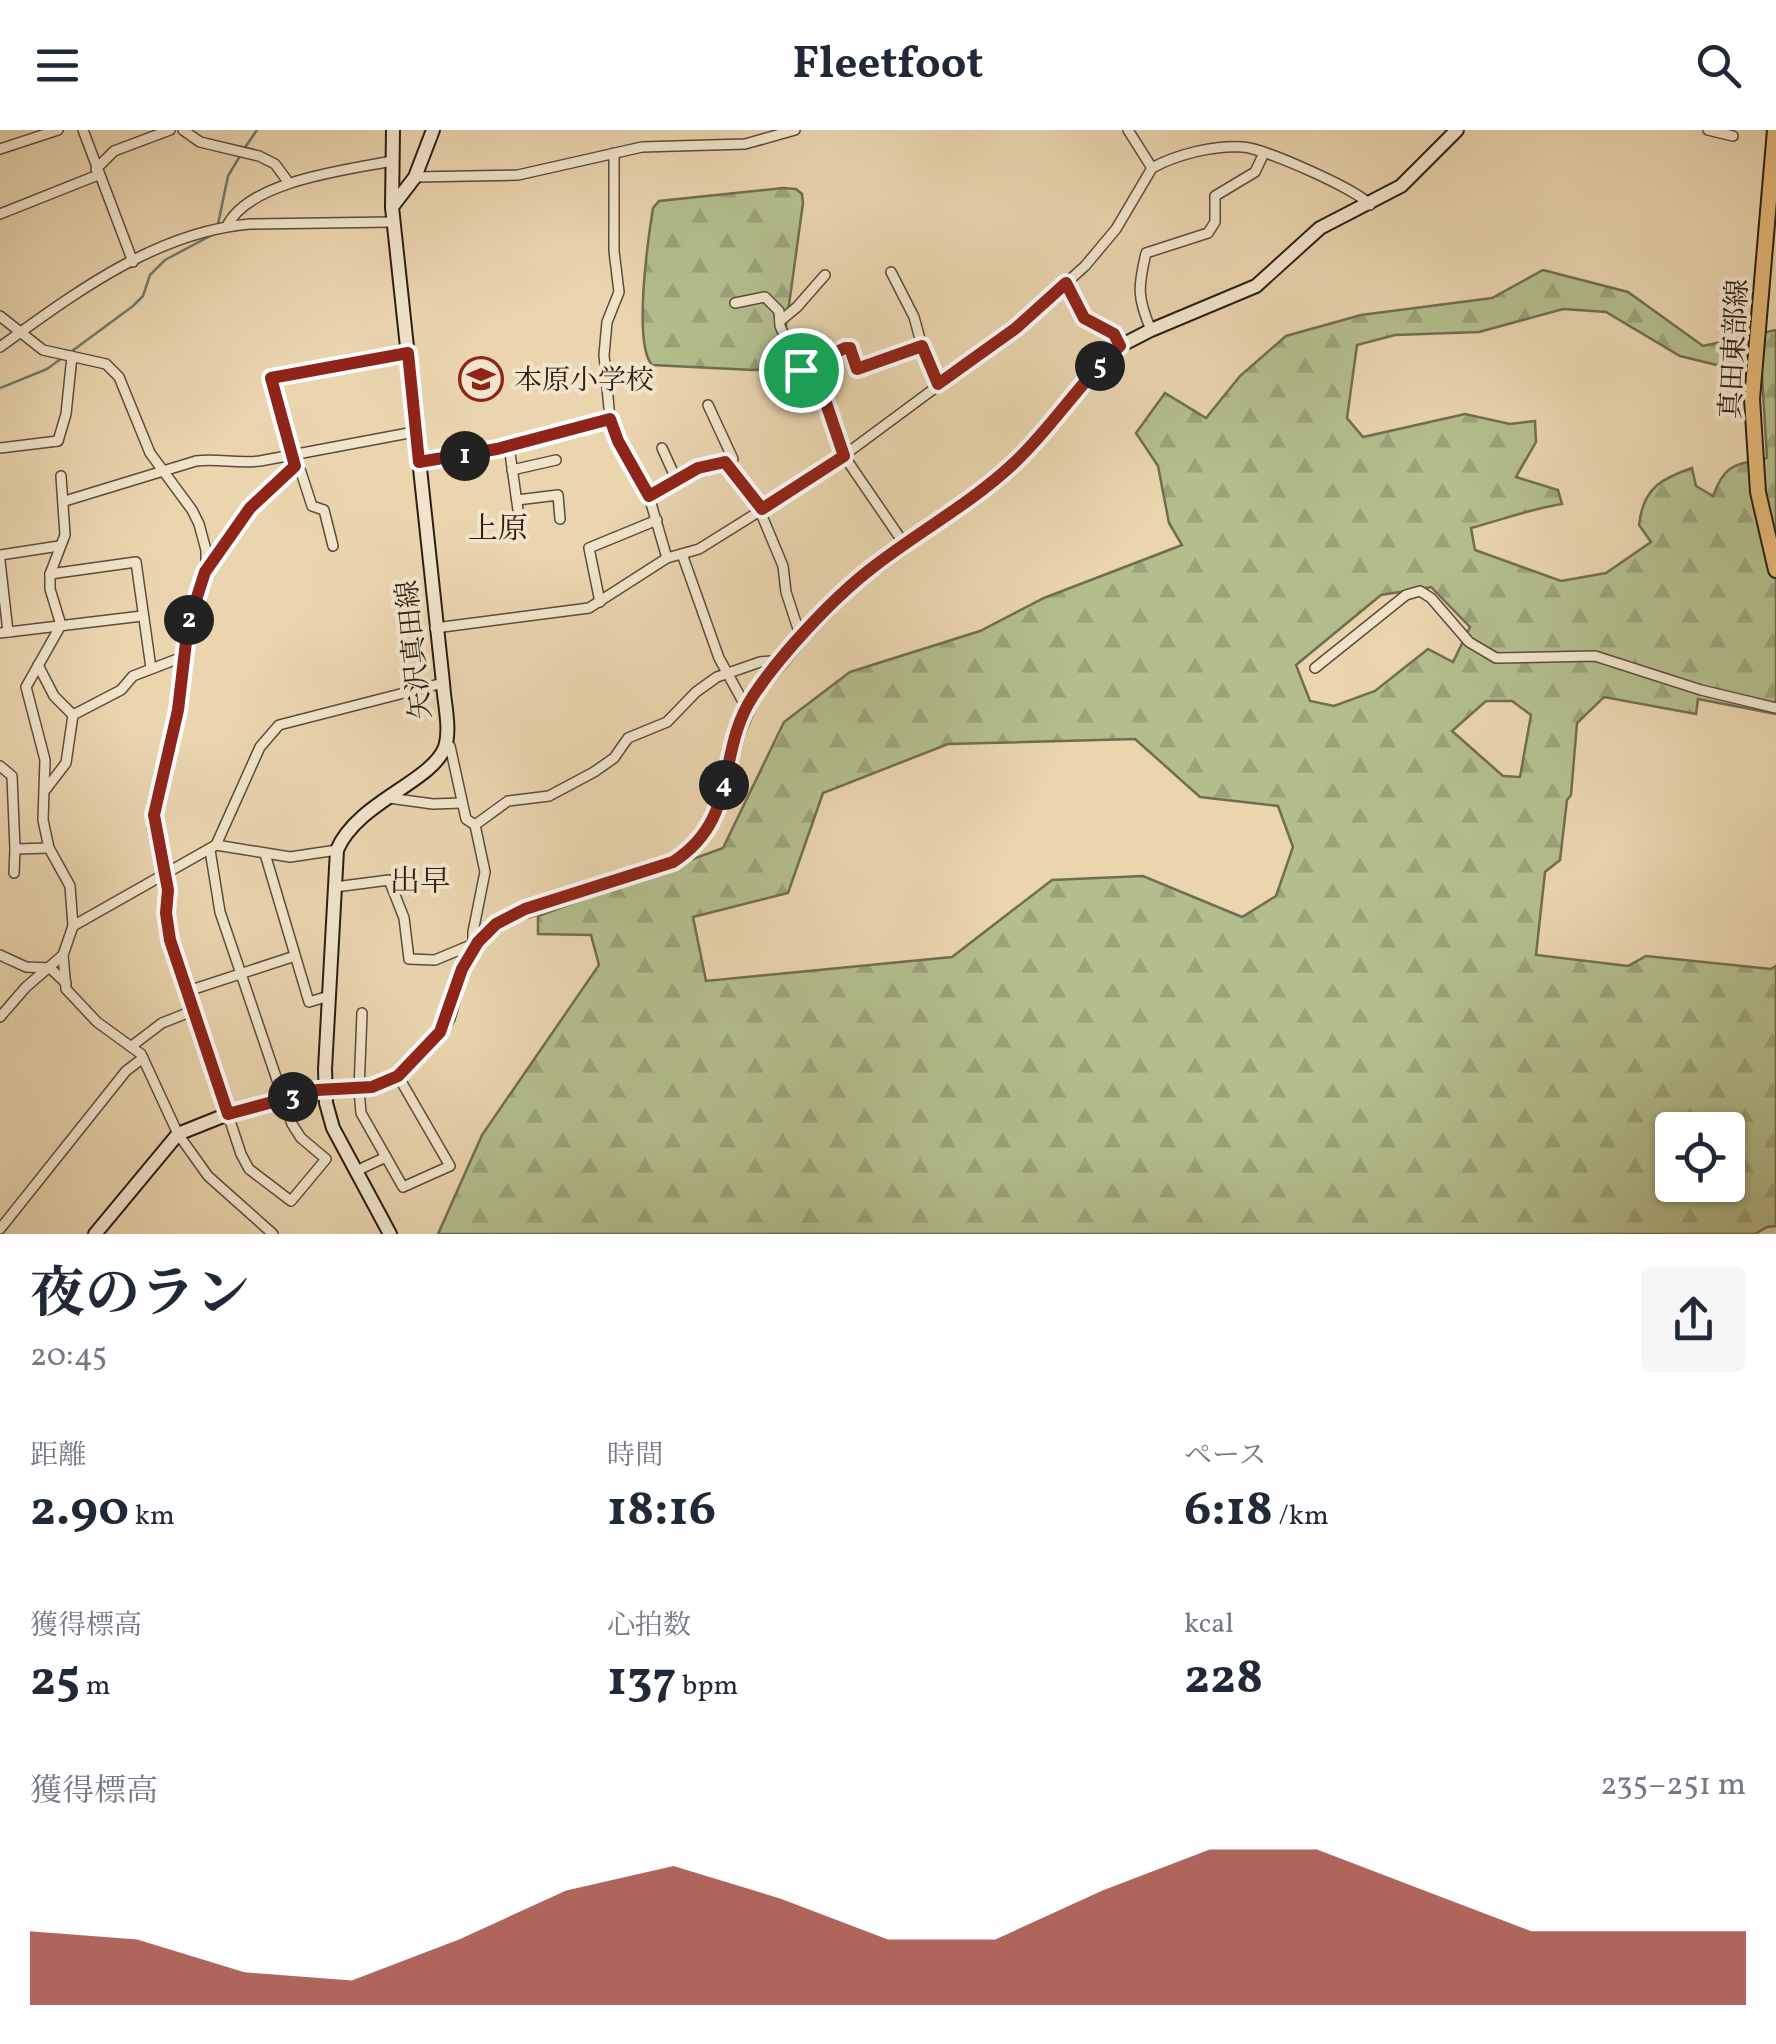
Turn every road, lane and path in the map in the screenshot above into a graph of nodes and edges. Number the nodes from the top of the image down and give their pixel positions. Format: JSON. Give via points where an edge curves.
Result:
{"nodes":[{"id":1,"x":58,"y":130,"type":"edge"},
{"id":2,"x":83,"y":130,"type":"edge"},
{"id":3,"x":170,"y":130,"type":"edge"},
{"id":4,"x":183,"y":130,"type":"edge"},
{"id":5,"x":393,"y":130,"type":"edge"},
{"id":6,"x":433,"y":130,"type":"edge"},
{"id":7,"x":795,"y":130,"type":"edge"},
{"id":8,"x":1128,"y":130,"type":"edge"},
{"id":9,"x":1457,"y":130,"type":"edge"},
{"id":10,"x":1708,"y":130,"type":"edge"},
{"id":11,"x":1772,"y":134,"type":"edge"},
{"id":12,"x":1733,"y":136,"type":"dead end"},
{"id":13,"x":0,"y":149,"type":"edge"},
{"id":14,"x":614,"y":153,"type":"junction"},
{"id":15,"x":1264,"y":153,"type":"junction"},
{"id":16,"x":392,"y":161,"type":"junction"},
{"id":17,"x":1152,"y":168,"type":"junction"},
{"id":18,"x":97,"y":172,"type":"junction"},
{"id":19,"x":415,"y":177,"type":"junction"},
{"id":20,"x":289,"y":183,"type":"junction"},
{"id":21,"x":1370,"y":204,"type":"junction"},
{"id":22,"x":392,"y":207,"type":"junction"},
{"id":23,"x":0,"y":214,"type":"edge"},
{"id":24,"x":392,"y":222,"type":"junction"},
{"id":25,"x":227,"y":226,"type":"junction"},
{"id":26,"x":132,"y":262,"type":"junction"},
{"id":27,"x":891,"y":272,"type":"dead end"},
{"id":28,"x":825,"y":275,"type":"dead end"},
{"id":29,"x":1066,"y":283,"type":"junction"},
{"id":30,"x":735,"y":303,"type":"dead end"},
{"id":31,"x":0,"y":316,"type":"edge"},
{"id":32,"x":780,"y":321,"type":"junction"},
{"id":33,"x":1150,"y":330,"type":"junction"},
{"id":34,"x":20,"y":333,"type":"junction"},
{"id":35,"x":922,"y":346,"type":"junction"},
{"id":36,"x":1120,"y":346,"type":"junction"},
{"id":37,"x":0,"y":347,"type":"edge"},
{"id":38,"x":408,"y":353,"type":"junction"},
{"id":39,"x":72,"y":356,"type":"junction"},
{"id":40,"x":801,"y":370,"type":"junction"},
{"id":41,"x":938,"y":384,"type":"junction"},
{"id":42,"x":708,"y":406,"type":"dead end"},
{"id":43,"x":610,"y":419,"type":"junction"},
{"id":44,"x":414,"y":432,"type":"junction"},
{"id":45,"x":509,"y":446,"type":"junction"},
{"id":46,"x":0,"y":448,"type":"edge"},
{"id":47,"x":662,"y":448,"type":"dead end"},
{"id":48,"x":844,"y":456,"type":"junction"},
{"id":49,"x":556,"y":460,"type":"dead end"},
{"id":50,"x":294,"y":461,"type":"junction"},
{"id":51,"x":419,"y":462,"type":"junction"},
{"id":52,"x":725,"y":462,"type":"junction"},
{"id":53,"x":161,"y":470,"type":"junction"},
{"id":54,"x":512,"y":470,"type":"junction"},
{"id":55,"x":61,"y":476,"type":"dead end"},
{"id":56,"x":677,"y":481,"type":"junction"},
{"id":57,"x":649,"y":496,"type":"junction"},
{"id":58,"x":517,"y":500,"type":"junction"},
{"id":59,"x":65,"y":501,"type":"junction"},
{"id":60,"x":761,"y":510,"type":"junction"},
{"id":61,"x":519,"y":517,"type":"dead end"},
{"id":62,"x":560,"y":519,"type":"dead end"},
{"id":63,"x":657,"y":520,"type":"junction"},
{"id":64,"x":905,"y":545,"type":"junction"},
{"id":65,"x":59,"y":546,"type":"junction"},
{"id":66,"x":333,"y":546,"type":"dead end"},
{"id":67,"x":682,"y":554,"type":"junction"},
{"id":68,"x":0,"y":558,"type":"edge"},
{"id":69,"x":667,"y":558,"type":"junction"},
{"id":70,"x":1776,"y":570,"type":"edge"},
{"id":71,"x":205,"y":572,"type":"junction"},
{"id":72,"x":50,"y":574,"type":"junction"},
{"id":73,"x":600,"y":602,"type":"junction"},
{"id":74,"x":142,"y":616,"type":"junction"},
{"id":75,"x":61,"y":625,"type":"junction"},
{"id":76,"x":436,"y":628,"type":"junction"},
{"id":77,"x":4,"y":632,"type":"edge"},
{"id":78,"x":800,"y":638,"type":"junction"},
{"id":79,"x":184,"y":656,"type":"junction"},
{"id":80,"x":782,"y":660,"type":"junction"},
{"id":81,"x":38,"y":666,"type":"junction"},
{"id":82,"x":151,"y":668,"type":"junction"},
{"id":83,"x":1315,"y":668,"type":"dead end"},
{"id":84,"x":729,"y":671,"type":"junction"},
{"id":85,"x":443,"y":683,"type":"junction"},
{"id":86,"x":746,"y":708,"type":"junction"},
{"id":87,"x":1776,"y":708,"type":"edge"},
{"id":88,"x":73,"y":714,"type":"junction"},
{"id":89,"x":446,"y":743,"type":"junction"},
{"id":90,"x":0,"y":766,"type":"edge"},
{"id":91,"x":46,"y":790,"type":"junction"},
{"id":92,"x":386,"y":798,"type":"junction"},
{"id":93,"x":461,"y":803,"type":"junction"},
{"id":94,"x":475,"y":825,"type":"junction"},
{"id":95,"x":213,"y":847,"type":"junction"},
{"id":96,"x":48,"y":848,"type":"junction"},
{"id":97,"x":15,"y":849,"type":"junction"},
{"id":98,"x":337,"y":850,"type":"junction"},
{"id":99,"x":264,"y":854,"type":"junction"},
{"id":100,"x":14,"y":873,"type":"dead end"},
{"id":101,"x":164,"y":876,"type":"junction"},
{"id":102,"x":335,"y":886,"type":"junction"},
{"id":103,"x":73,"y":926,"type":"junction"},
{"id":104,"x":478,"y":942,"type":"junction"},
{"id":105,"x":0,"y":955,"type":"edge"},
{"id":106,"x":63,"y":955,"type":"junction"},
{"id":107,"x":295,"y":956,"type":"junction"},
{"id":108,"x":22,"y":964,"type":"junction"},
{"id":109,"x":50,"y":968,"type":"junction"},
{"id":110,"x":241,"y":975,"type":"junction"},
{"id":111,"x":66,"y":984,"type":"junction"},
{"id":112,"x":26,"y":987,"type":"junction"},
{"id":113,"x":188,"y":991,"type":"junction"},
{"id":114,"x":329,"y":996,"type":"junction"},
{"id":115,"x":195,"y":1010,"type":"junction"},
{"id":116,"x":362,"y":1013,"type":"dead end"},
{"id":117,"x":0,"y":1017,"type":"edge"},
{"id":118,"x":133,"y":1045,"type":"junction"},
{"id":119,"x":142,"y":1058,"type":"junction"},
{"id":120,"x":398,"y":1076,"type":"junction"},
{"id":121,"x":325,"y":1089,"type":"junction"},
{"id":122,"x":359,"y":1090,"type":"junction"},
{"id":123,"x":283,"y":1099,"type":"junction"},
{"id":124,"x":228,"y":1114,"type":"junction"},
{"id":125,"x":178,"y":1134,"type":"junction"},
{"id":126,"x":386,"y":1157,"type":"junction"},
{"id":127,"x":356,"y":1171,"type":"junction"},
{"id":128,"x":0,"y":1229,"type":"edge"},
{"id":129,"x":95,"y":1234,"type":"edge"},
{"id":130,"x":273,"y":1234,"type":"edge"},
{"id":131,"x":390,"y":1234,"type":"edge"}],
"edges":[{"from":1,"to":13,"type":"street"},
{"from":2,"to":18,"type":"street"},
{"from":3,"to":18,"type":"street","via":[[114,151]]},
{"from":4,"to":20,"type":"street","via":[[200,142],[276,164]]},
{"from":5,"to":16,"type":"street","name":"矢沢真田線"},
{"from":6,"to":19,"type":"street"},
{"from":7,"to":14,"type":"street","via":[[745,144]]},
{"from":8,"to":17,"type":"street"},
{"from":9,"to":21,"type":"street","via":[[1401,186]]},
{"from":10,"to":12,"type":"street"},
{"from":11,"to":70,"type":"main road","name":"真田東部線","via":[[1752,399],[1758,492]]},
{"from":14,"to":19,"type":"street","via":[[518,174]]},
{"from":14,"to":43,"type":"street","via":[[619,292],[604,355]]},
{"from":15,"to":17,"type":"street","via":[[1209,150]]},
{"from":15,"to":21,"type":"street","via":[[1340,184]]},
{"from":15,"to":33,"type":"street","via":[[1255,172],[1215,196],[1208,234],[1146,253],[1138,288]]},
{"from":16,"to":20,"type":"street"},
{"from":16,"to":22,"type":"street","name":"矢沢真田線"},
{"from":17,"to":29,"type":"street","via":[[1116,229]]},
{"from":18,"to":23,"type":"street"},
{"from":18,"to":26,"type":"street"},
{"from":19,"to":22,"type":"street"},
{"from":20,"to":25,"type":"street","via":[[269,189]]},
{"from":21,"to":33,"type":"street","via":[[1320,228],[1256,286]]},
{"from":22,"to":24,"type":"street","name":"矢沢真田線"},
{"from":24,"to":25,"type":"street"},
{"from":24,"to":38,"type":"street","name":"矢沢真田線"},
{"from":25,"to":26,"type":"street"},
{"from":26,"to":34,"type":"street"},
{"from":27,"to":35,"type":"street"},
{"from":28,"to":32,"type":"street"},
{"from":29,"to":36,"type":"street","via":[[1084,318],[1114,334]]},
{"from":29,"to":41,"type":"street"},
{"from":30,"to":32,"type":"street","via":[[766,297]]},
{"from":31,"to":34,"type":"street"},
{"from":32,"to":40,"type":"street"},
{"from":33,"to":36,"type":"street"},
{"from":34,"to":37,"type":"street"},
{"from":34,"to":39,"type":"street","via":[[43,350]]},
{"from":35,"to":40,"type":"street","via":[[857,369],[845,348]]},
{"from":35,"to":41,"type":"street"},
{"from":36,"to":64,"type":"street","via":[[1015,463]]},
{"from":38,"to":44,"type":"street","name":"矢沢真田線"},
{"from":38,"to":50,"type":"street","via":[[271,378]]},
{"from":39,"to":46,"type":"street","via":[[58,440]]},
{"from":39,"to":53,"type":"street","via":[[106,364],[119,377]]},
{"from":40,"to":48,"type":"street","via":[[825,400]]},
{"from":41,"to":48,"type":"street"},
{"from":42,"to":52,"type":"street","via":[[733,460]]},
{"from":43,"to":45,"type":"street"},
{"from":43,"to":57,"type":"street"},
{"from":44,"to":50,"type":"street"},
{"from":44,"to":51,"type":"street","name":"矢沢真田線"},
{"from":45,"to":51,"type":"street"},
{"from":45,"to":54,"type":"street"},
{"from":47,"to":56,"type":"street"},
{"from":48,"to":60,"type":"street"},
{"from":48,"to":64,"type":"street"},
{"from":49,"to":54,"type":"street"},
{"from":50,"to":53,"type":"street","via":[[209,459]]},
{"from":50,"to":66,"type":"street","via":[[312,506],[324,510]]},
{"from":50,"to":71,"type":"street"},
{"from":51,"to":76,"type":"street","name":"矢沢真田線"},
{"from":52,"to":56,"type":"street"},
{"from":52,"to":60,"type":"street"},
{"from":53,"to":59,"type":"street"},
{"from":53,"to":71,"type":"street","via":[[192,510],[206,550]]},
{"from":54,"to":58,"type":"street"},
{"from":55,"to":59,"type":"street"},
{"from":56,"to":57,"type":"street"},
{"from":57,"to":63,"type":"street"},
{"from":58,"to":61,"type":"street"},
{"from":58,"to":62,"type":"street","via":[[558,495]]},
{"from":59,"to":65,"type":"street"},
{"from":60,"to":67,"type":"street"},
{"from":60,"to":78,"type":"street"},
{"from":63,"to":69,"type":"street"},
{"from":63,"to":73,"type":"street","via":[[588,548]]},
{"from":64,"to":78,"type":"street","via":[[853,584]]},
{"from":65,"to":68,"type":"street"},
{"from":65,"to":72,"type":"street"},
{"from":67,"to":69,"type":"street"},
{"from":67,"to":84,"type":"street"},
{"from":68,"to":77,"type":"street"},
{"from":69,"to":73,"type":"street"},
{"from":71,"to":79,"type":"street"},
{"from":72,"to":74,"type":"street","via":[[136,562]]},
{"from":72,"to":75,"type":"street"},
{"from":73,"to":76,"type":"street"},
{"from":74,"to":75,"type":"street"},
{"from":74,"to":82,"type":"street"},
{"from":75,"to":77,"type":"street"},
{"from":75,"to":81,"type":"street"},
{"from":76,"to":85,"type":"street","name":"矢沢真田線"},
{"from":78,"to":80,"type":"street"},
{"from":79,"to":82,"type":"street"},
{"from":79,"to":101,"type":"street","via":[[154,806]]},
{"from":80,"to":84,"type":"street"},
{"from":80,"to":86,"type":"street"},
{"from":81,"to":88,"type":"street"},
{"from":81,"to":91,"type":"street","via":[[26,687]]},
{"from":82,"to":88,"type":"street"},
{"from":83,"to":87,"type":"street","via":[[1420,590],[1469,642],[1496,658],[1595,656]]},
{"from":84,"to":86,"type":"street"},
{"from":84,"to":94,"type":"street","via":[[696,692],[668,722],[628,738],[594,772],[549,796],[508,802]]},
{"from":85,"to":89,"type":"street","name":"矢沢真田線"},
{"from":85,"to":95,"type":"street","via":[[279,724],[260,747]]},
{"from":86,"to":104,"type":"street","via":[[716,818],[691,850],[646,872],[525,909]]},
{"from":88,"to":91,"type":"street","via":[[66,763]]},
{"from":89,"to":92,"type":"street","name":"矢沢真田線","via":[[432,764]]},
{"from":89,"to":93,"type":"street"},
{"from":90,"to":97,"type":"street","via":[[12,776]]},
{"from":91,"to":96,"type":"street"},
{"from":92,"to":93,"type":"street"},
{"from":92,"to":98,"type":"street","name":"矢沢真田線","via":[[354,822]]},
{"from":93,"to":94,"type":"street"},
{"from":94,"to":104,"type":"street","via":[[485,872],[472,938]]},
{"from":95,"to":99,"type":"street"},
{"from":95,"to":101,"type":"street"},
{"from":95,"to":110,"type":"street","via":[[220,912]]},
{"from":96,"to":97,"type":"street"},
{"from":96,"to":103,"type":"street","via":[[70,886]]},
{"from":97,"to":100,"type":"street"},
{"from":98,"to":99,"type":"street"},
{"from":98,"to":102,"type":"street"},
{"from":99,"to":107,"type":"street"},
{"from":101,"to":103,"type":"street"},
{"from":101,"to":113,"type":"street","via":[[170,940]]},
{"from":102,"to":104,"type":"street","via":[[389,880],[404,918],[409,958],[435,960]]},
{"from":102,"to":114,"type":"street"},
{"from":103,"to":106,"type":"street"},
{"from":104,"to":120,"type":"street","via":[[440,1032]]},
{"from":105,"to":108,"type":"street"},
{"from":106,"to":109,"type":"street"},
{"from":106,"to":111,"type":"street"},
{"from":107,"to":110,"type":"street"},
{"from":107,"to":114,"type":"street","via":[[310,1002]]},
{"from":108,"to":109,"type":"street"},
{"from":108,"to":112,"type":"street"},
{"from":109,"to":111,"type":"street"},
{"from":109,"to":112,"type":"street"},
{"from":110,"to":113,"type":"street"},
{"from":110,"to":123,"type":"street"},
{"from":111,"to":118,"type":"street","via":[[97,1022]]},
{"from":112,"to":117,"type":"street"},
{"from":113,"to":115,"type":"street"},
{"from":114,"to":121,"type":"street"},
{"from":115,"to":118,"type":"street"},
{"from":115,"to":124,"type":"street"},
{"from":116,"to":122,"type":"street"},
{"from":118,"to":119,"type":"street"},
{"from":119,"to":125,"type":"street"},
{"from":119,"to":128,"type":"street"},
{"from":120,"to":122,"type":"street"},
{"from":120,"to":126,"type":"street","via":[[450,1166],[403,1187]]},
{"from":121,"to":122,"type":"street"},
{"from":121,"to":123,"type":"street"},
{"from":121,"to":127,"type":"street","via":[[328,1115]]},
{"from":122,"to":126,"type":"street","via":[[362,1113]]},
{"from":123,"to":124,"type":"street"},
{"from":123,"to":124,"type":"street","via":[[301,1138],[326,1159],[292,1201],[249,1169]]},
{"from":124,"to":125,"type":"street"},
{"from":125,"to":129,"type":"street"},
{"from":125,"to":130,"type":"street","via":[[208,1176]]},
{"from":126,"to":127,"type":"street"},
{"from":127,"to":131,"type":"street"}]}
